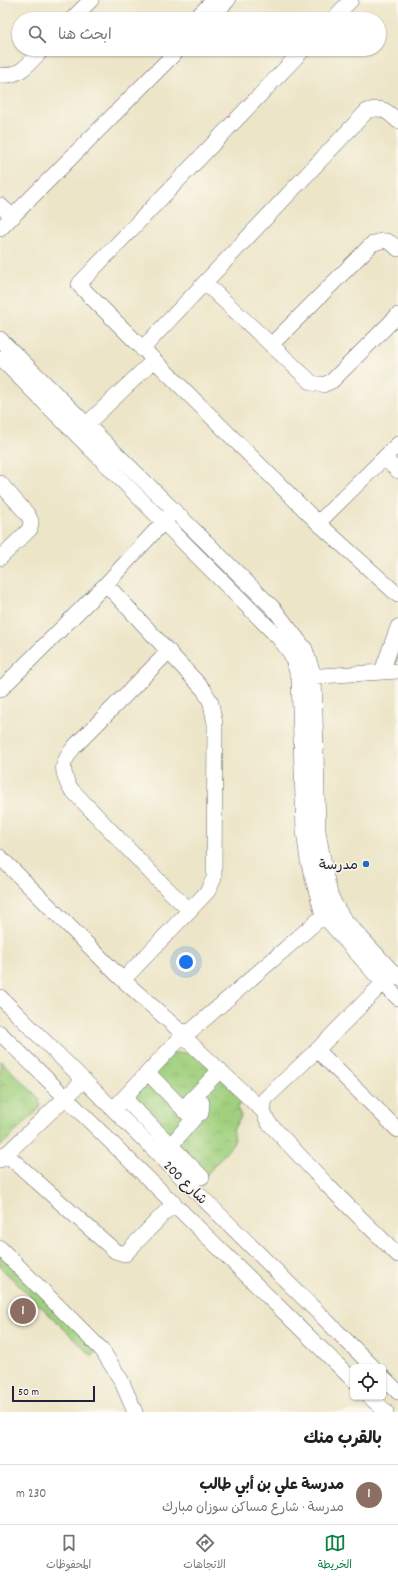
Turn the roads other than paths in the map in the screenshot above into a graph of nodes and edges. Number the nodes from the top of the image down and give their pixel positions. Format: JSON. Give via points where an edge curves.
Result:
{"nodes":[{"id":1,"x":91,"y":0,"type":"edge"},
{"id":2,"x":214,"y":0,"type":"edge"},
{"id":3,"x":228,"y":0,"type":"edge"},
{"id":4,"x":351,"y":0,"type":"edge"},
{"id":5,"x":79,"y":12,"type":"edge"},
{"id":6,"x":202,"y":12,"type":"edge"},
{"id":7,"x":216,"y":12,"type":"edge"},
{"id":8,"x":340,"y":12,"type":"edge"},
{"id":9,"x":36,"y":56,"type":"edge"},
{"id":10,"x":159,"y":56,"type":"edge"},
{"id":11,"x":172,"y":56,"type":"edge"},
{"id":12,"x":297,"y":56,"type":"edge"},
{"id":13,"x":0,"y":75,"type":"edge"},
{"id":14,"x":398,"y":121,"type":"edge"},
{"id":15,"x":3,"y":220,"type":"edge"},
{"id":16,"x":398,"y":249,"type":"edge"},
{"id":17,"x":205,"y":283,"type":"junction"},
{"id":18,"x":398,"y":315,"type":"edge"},
{"id":19,"x":271,"y":345,"type":"junction"},
{"id":20,"x":142,"y":349,"type":"junction"},
{"id":21,"x":2,"y":353,"type":"edge"},
{"id":22,"x":154,"y":360,"type":"junction"},
{"id":23,"x":86,"y":424,"type":"junction"},
{"id":24,"x":398,"y":444,"type":"edge"},
{"id":25,"x":384,"y":458,"type":"junction"},
{"id":26,"x":398,"y":471,"type":"edge"},
{"id":27,"x":0,"y":484,"type":"edge"},
{"id":28,"x":175,"y":511,"type":"junction"},
{"id":29,"x":163,"y":521,"type":"junction"},
{"id":30,"x":318,"y":523,"type":"junction"},
{"id":31,"x":0,"y":558,"type":"edge"},
{"id":32,"x":106,"y":584,"type":"junction"},
{"id":33,"x":398,"y":596,"type":"edge"},
{"id":34,"x":398,"y":627,"type":"edge"},
{"id":35,"x":169,"y":652,"type":"junction"},
{"id":36,"x":382,"y":671,"type":"junction"},
{"id":37,"x":398,"y":671,"type":"edge"},
{"id":38,"x":314,"y":676,"type":"junction"},
{"id":39,"x":299,"y":678,"type":"junction"},
{"id":40,"x":0,"y":690,"type":"edge"},
{"id":41,"x":0,"y":857,"type":"edge"},
{"id":42,"x":335,"y":905,"type":"junction"},
{"id":43,"x":189,"y":910,"type":"junction"},
{"id":44,"x":323,"y":915,"type":"junction"},
{"id":45,"x":391,"y":978,"type":"edge"},
{"id":46,"x":123,"y":980,"type":"junction"},
{"id":47,"x":0,"y":997,"type":"edge"},
{"id":48,"x":398,"y":998,"type":"edge"},
{"id":49,"x":0,"y":1033,"type":"edge"},
{"id":50,"x":184,"y":1034,"type":"junction"},
{"id":51,"x":317,"y":1050,"type":"junction"},
{"id":52,"x":220,"y":1070,"type":"junction"},
{"id":53,"x":148,"y":1073,"type":"junction"},
{"id":54,"x":84,"y":1080,"type":"junction"},
{"id":55,"x":67,"y":1098,"type":"junction"},
{"id":56,"x":124,"y":1098,"type":"junction"},
{"id":57,"x":113,"y":1109,"type":"junction"},
{"id":58,"x":191,"y":1110,"type":"junction"},
{"id":59,"x":263,"y":1111,"type":"junction"},
{"id":60,"x":398,"y":1130,"type":"edge"},
{"id":61,"x":171,"y":1145,"type":"junction"},
{"id":62,"x":3,"y":1157,"type":"edge"},
{"id":63,"x":202,"y":1177,"type":"dead end"},
{"id":64,"x":174,"y":1203,"type":"junction"},
{"id":65,"x":0,"y":1248,"type":"edge"},
{"id":66,"x":398,"y":1255,"type":"edge"},
{"id":67,"x":369,"y":1364,"type":"edge"},
{"id":68,"x":350,"y":1377,"type":"edge"},
{"id":69,"x":386,"y":1380,"type":"edge"},
{"id":70,"x":398,"y":1392,"type":"edge"},
{"id":71,"x":373,"y":1400,"type":"edge"},
{"id":72,"x":135,"y":1412,"type":"edge"},
{"id":73,"x":386,"y":1412,"type":"edge"}],
"edges":[{"from":1,"to":5,"type":"street"},
{"from":2,"to":6,"type":"street"},
{"from":3,"to":7,"type":"street"},
{"from":4,"to":8,"type":"street"},
{"from":9,"to":13,"type":"street","via":[[21,71],[9,76]]},
{"from":10,"to":15,"type":"street"},
{"from":11,"to":15,"type":"street"},
{"from":12,"to":20,"type":"street","via":[[80,283],[80,286]]},
{"from":14,"to":17,"type":"street","via":[[388,111],[377,108],[367,111]]},
{"from":16,"to":19,"type":"street","via":[[392,242],[382,240],[372,244]]},
{"from":17,"to":19,"type":"street"},
{"from":17,"to":20,"type":"street"},
{"from":18,"to":19,"type":"street","via":[[332,381],[323,385],[312,383]]},
{"from":20,"to":22,"type":"street"},
{"from":21,"to":23,"type":"street"},
{"from":21,"to":29,"type":"street"},
{"from":22,"to":23,"type":"street"},
{"from":22,"to":30,"type":"street"},
{"from":23,"to":28,"type":"street"},
{"from":24,"to":25,"type":"street"},
{"from":25,"to":26,"type":"street"},
{"from":25,"to":30,"type":"street"},
{"from":27,"to":31,"type":"street","via":[[31,521],[30,529]]},
{"from":28,"to":29,"type":"street"},
{"from":28,"to":38,"type":"street","via":[[274,609],[305,649]]},
{"from":29,"to":32,"type":"street"},
{"from":29,"to":39,"type":"street","via":[[278,637],[291,654]]},
{"from":30,"to":33,"type":"street"},
{"from":32,"to":35,"type":"street"},
{"from":32,"to":40,"type":"street"},
{"from":34,"to":36,"type":"street"},
{"from":35,"to":43,"type":"street","via":[[204,690],[211,703],[215,724],[214,878],[208,891]]},
{"from":35,"to":43,"type":"street","via":[[74,747],[66,758],[63,771],[69,787]]},
{"from":36,"to":37,"type":"street"},
{"from":36,"to":38,"type":"street"},
{"from":38,"to":39,"type":"street"},
{"from":38,"to":42,"type":"street","via":[[318,831],[326,877]]},
{"from":39,"to":44,"type":"street","via":[[304,831],[308,861]]},
{"from":41,"to":46,"type":"street"},
{"from":42,"to":44,"type":"street"},
{"from":42,"to":45,"type":"street"},
{"from":43,"to":46,"type":"street"},
{"from":44,"to":45,"type":"street"},
{"from":44,"to":50,"type":"street","via":[[192,1030]]},
{"from":45,"to":48,"type":"street"},
{"from":45,"to":51,"type":"street"},
{"from":46,"to":50,"type":"street"},
{"from":47,"to":54,"type":"street","name":"شارع 200"},
{"from":49,"to":55,"type":"street","name":"شارع 200"},
{"from":50,"to":52,"type":"street"},
{"from":50,"to":53,"type":"street"},
{"from":51,"to":59,"type":"street","via":[[265,1099]]},
{"from":51,"to":60,"type":"street"},
{"from":52,"to":58,"type":"street"},
{"from":52,"to":59,"type":"street"},
{"from":53,"to":56,"type":"street"},
{"from":53,"to":58,"type":"street"},
{"from":54,"to":55,"type":"street"},
{"from":54,"to":57,"type":"street","name":"شارع 200"},
{"from":55,"to":62,"type":"street"},
{"from":55,"to":64,"type":"street","name":"شارع 200"},
{"from":56,"to":57,"type":"street"},
{"from":56,"to":61,"type":"street"},
{"from":57,"to":67,"type":"street","name":"شارع 200"},
{"from":58,"to":61,"type":"street"},
{"from":59,"to":66,"type":"street","via":[[268,1122],[328,1186]]},
{"from":61,"to":63,"type":"street"},
{"from":62,"to":64,"type":"street","via":[[120,1254],[124,1254]]},
{"from":64,"to":68,"type":"street","name":"شارع 200"},
{"from":65,"to":72,"type":"street","via":[[102,1350],[121,1380]]},
{"from":69,"to":70,"type":"street"},
{"from":71,"to":73,"type":"street"}]}
